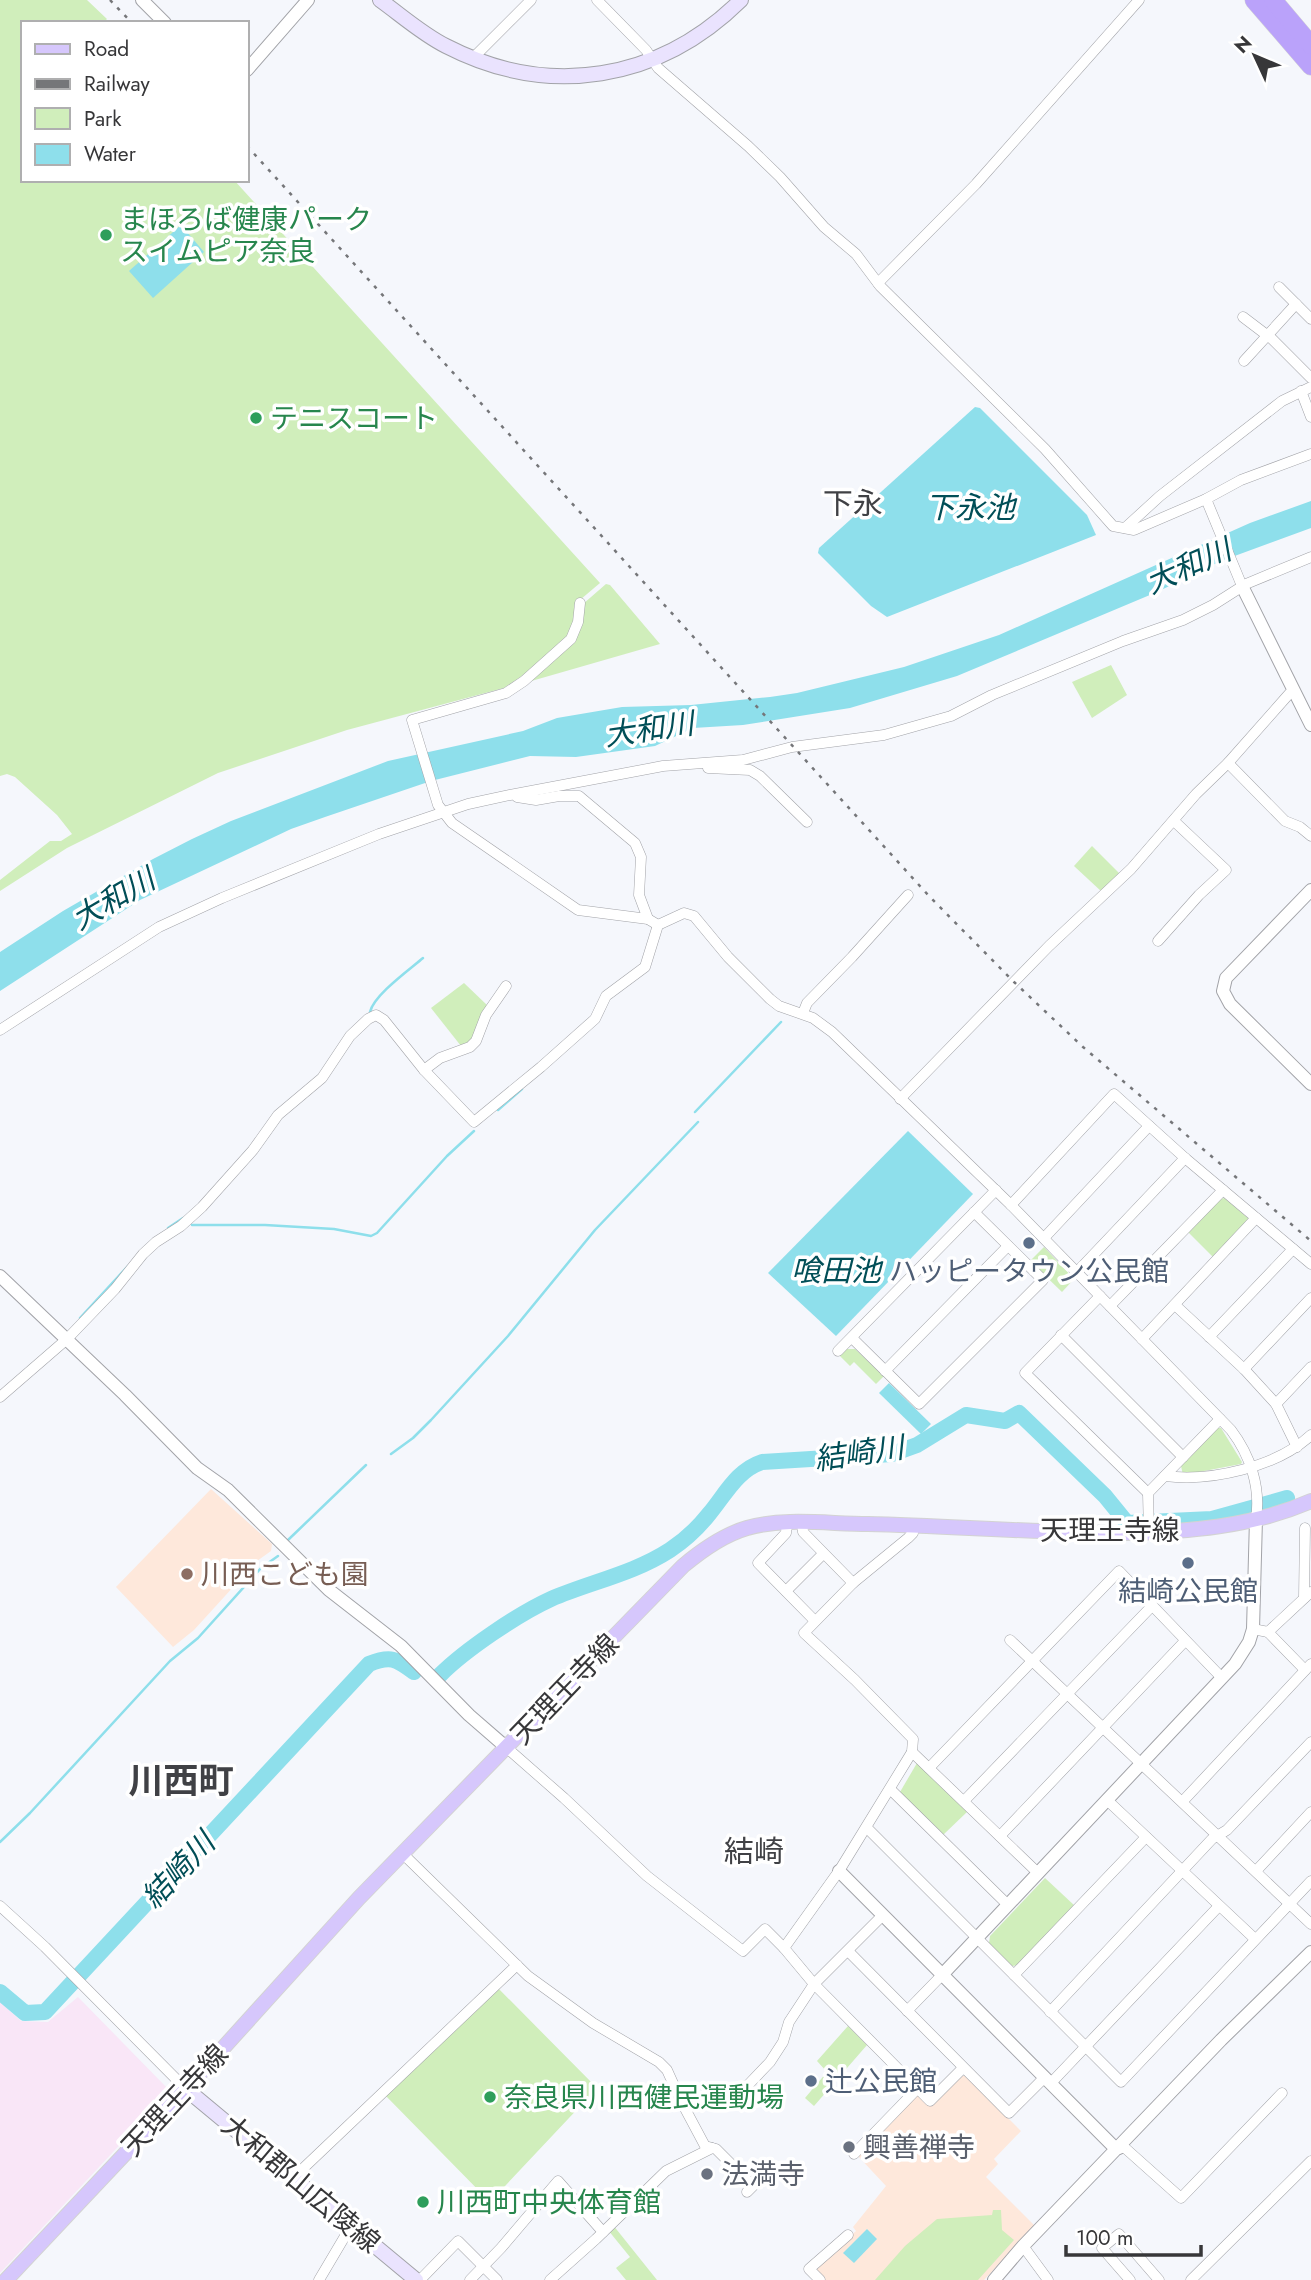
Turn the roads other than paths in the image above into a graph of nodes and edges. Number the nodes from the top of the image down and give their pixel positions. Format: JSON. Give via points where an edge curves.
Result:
{"nodes":[{"id":1,"x":142,"y":0,"type":"edge"},
{"id":2,"x":308,"y":0,"type":"edge"},
{"id":3,"x":380,"y":0,"type":"edge"},
{"id":4,"x":531,"y":0,"type":"edge"},
{"id":5,"x":597,"y":0,"type":"edge"},
{"id":6,"x":741,"y":0,"type":"edge"},
{"id":7,"x":1139,"y":0,"type":"edge"},
{"id":8,"x":1254,"y":0,"type":"edge"},
{"id":9,"x":1273,"y":0,"type":"edge"},
{"id":10,"x":163,"y":21,"type":"edge"},
{"id":11,"x":1311,"y":45,"type":"edge"},
{"id":12,"x":473,"y":58,"type":"junction"},
{"id":13,"x":652,"y":60,"type":"junction"},
{"id":14,"x":1311,"y":66,"type":"edge"},
{"id":15,"x":248,"y":68,"type":"edge"},
{"id":16,"x":878,"y":283,"type":"junction"},
{"id":17,"x":1279,"y":287,"type":"dead end"},
{"id":18,"x":1296,"y":304,"type":"junction"},
{"id":19,"x":1243,"y":317,"type":"dead end"},
{"id":20,"x":1311,"y":319,"type":"edge"},
{"id":21,"x":1267,"y":335,"type":"junction"},
{"id":22,"x":1244,"y":361,"type":"dead end"},
{"id":23,"x":1311,"y":378,"type":"edge"},
{"id":24,"x":1306,"y":389,"type":"edge"},
{"id":25,"x":1311,"y":417,"type":"edge"},
{"id":26,"x":1311,"y":454,"type":"edge"},
{"id":27,"x":1208,"y":502,"type":"junction"},
{"id":28,"x":1125,"y":528,"type":"junction"},
{"id":29,"x":1311,"y":557,"type":"edge"},
{"id":30,"x":1241,"y":583,"type":"junction"},
{"id":31,"x":580,"y":603,"type":"dead end"},
{"id":32,"x":1294,"y":692,"type":"junction"},
{"id":33,"x":1311,"y":725,"type":"edge"},
{"id":34,"x":1228,"y":763,"type":"junction"},
{"id":35,"x":697,"y":764,"type":"junction"},
{"id":36,"x":510,"y":795,"type":"junction"},
{"id":37,"x":441,"y":809,"type":"junction"},
{"id":38,"x":1174,"y":821,"type":"junction"},
{"id":39,"x":807,"y":822,"type":"dead end"},
{"id":40,"x":1311,"y":836,"type":"edge"},
{"id":41,"x":1311,"y":890,"type":"edge"},
{"id":42,"x":908,"y":895,"type":"dead end"},
{"id":43,"x":648,"y":919,"type":"junction"},
{"id":44,"x":658,"y":925,"type":"junction"},
{"id":45,"x":1158,"y":941,"type":"dead end"},
{"id":46,"x":506,"y":986,"type":"dead end"},
{"id":47,"x":803,"y":1013,"type":"junction"},
{"id":48,"x":0,"y":1030,"type":"edge"},
{"id":49,"x":425,"y":1070,"type":"junction"},
{"id":50,"x":1311,"y":1084,"type":"edge"},
{"id":51,"x":900,"y":1099,"type":"junction"},
{"id":52,"x":1149,"y":1126,"type":"junction"},
{"id":53,"x":1185,"y":1158,"type":"junction"},
{"id":54,"x":996,"y":1190,"type":"junction"},
{"id":55,"x":1223,"y":1190,"type":"junction"},
{"id":56,"x":1011,"y":1205,"type":"junction"},
{"id":57,"x":974,"y":1212,"type":"junction"},
{"id":58,"x":1256,"y":1218,"type":"junction"},
{"id":59,"x":1044,"y":1238,"type":"junction"},
{"id":60,"x":1009,"y":1246,"type":"junction"},
{"id":61,"x":1293,"y":1248,"type":"junction"},
{"id":62,"x":1311,"y":1264,"type":"edge"},
{"id":63,"x":1077,"y":1272,"type":"junction"},
{"id":64,"x":0,"y":1276,"type":"edge"},
{"id":65,"x":1100,"y":1296,"type":"junction"},
{"id":66,"x":1311,"y":1298,"type":"edge"},
{"id":67,"x":1175,"y":1305,"type":"junction"},
{"id":68,"x":1110,"y":1306,"type":"junction"},
{"id":69,"x":1061,"y":1335,"type":"junction"},
{"id":70,"x":1209,"y":1337,"type":"junction"},
{"id":71,"x":852,"y":1338,"type":"junction"},
{"id":72,"x":66,"y":1339,"type":"junction"},
{"id":73,"x":1142,"y":1339,"type":"junction"},
{"id":74,"x":838,"y":1351,"type":"dead end"},
{"id":75,"x":1311,"y":1367,"type":"edge"},
{"id":76,"x":1244,"y":1369,"type":"junction"},
{"id":77,"x":885,"y":1371,"type":"junction"},
{"id":78,"x":0,"y":1397,"type":"edge"},
{"id":79,"x":1276,"y":1404,"type":"junction"},
{"id":80,"x":1220,"y":1419,"type":"junction"},
{"id":81,"x":1311,"y":1435,"type":"edge"},
{"id":82,"x":1297,"y":1447,"type":"junction"},
{"id":83,"x":1183,"y":1457,"type":"junction"},
{"id":84,"x":1252,"y":1466,"type":"junction"},
{"id":85,"x":1165,"y":1476,"type":"junction"},
{"id":86,"x":1148,"y":1493,"type":"junction"},
{"id":87,"x":1311,"y":1501,"type":"edge"},
{"id":88,"x":1256,"y":1519,"type":"junction"},
{"id":89,"x":787,"y":1523,"type":"junction"},
{"id":90,"x":802,"y":1523,"type":"junction"},
{"id":91,"x":913,"y":1525,"type":"junction"},
{"id":92,"x":1305,"y":1528,"type":"dead end"},
{"id":93,"x":1149,"y":1532,"type":"junction"},
{"id":94,"x":823,"y":1554,"type":"junction"},
{"id":95,"x":853,"y":1583,"type":"junction"},
{"id":96,"x":786,"y":1591,"type":"junction"},
{"id":97,"x":1308,"y":1595,"type":"edge"},
{"id":98,"x":1150,"y":1607,"type":"junction"},
{"id":99,"x":815,"y":1621,"type":"junction"},
{"id":100,"x":1253,"y":1629,"type":"junction"},
{"id":101,"x":1268,"y":1632,"type":"junction"},
{"id":102,"x":1010,"y":1640,"type":"dead end"},
{"id":103,"x":1185,"y":1641,"type":"junction"},
{"id":104,"x":1033,"y":1661,"type":"junction"},
{"id":105,"x":1306,"y":1669,"type":"edge"},
{"id":106,"x":1222,"y":1678,"type":"junction"},
{"id":107,"x":1311,"y":1682,"type":"edge"},
{"id":108,"x":1068,"y":1693,"type":"junction"},
{"id":109,"x":1104,"y":1727,"type":"junction"},
{"id":110,"x":1311,"y":1742,"type":"edge"},
{"id":111,"x":507,"y":1748,"type":"junction"},
{"id":112,"x":912,"y":1752,"type":"junction"},
{"id":113,"x":1141,"y":1763,"type":"junction"},
{"id":114,"x":929,"y":1768,"type":"junction"},
{"id":115,"x":890,"y":1789,"type":"junction"},
{"id":116,"x":1107,"y":1800,"type":"junction"},
{"id":117,"x":964,"y":1801,"type":"junction"},
{"id":118,"x":1183,"y":1801,"type":"junction"},
{"id":119,"x":1311,"y":1812,"type":"edge"},
{"id":120,"x":867,"y":1828,"type":"junction"},
{"id":121,"x":1219,"y":1835,"type":"junction"},
{"id":122,"x":1000,"y":1836,"type":"junction"},
{"id":123,"x":1146,"y":1837,"type":"junction"},
{"id":124,"x":403,"y":1854,"type":"junction"},
{"id":125,"x":839,"y":1871,"type":"junction"},
{"id":126,"x":1184,"y":1871,"type":"junction"},
{"id":127,"x":1256,"y":1871,"type":"junction"},
{"id":128,"x":1038,"y":1873,"type":"junction"},
{"id":129,"x":1311,"y":1881,"type":"edge"},
{"id":130,"x":1290,"y":1904,"type":"junction"},
{"id":131,"x":1008,"y":1905,"type":"junction"},
{"id":132,"x":0,"y":1906,"type":"edge"},
{"id":133,"x":1219,"y":1906,"type":"junction"},
{"id":134,"x":883,"y":1915,"type":"junction"},
{"id":135,"x":1311,"y":1924,"type":"edge"},
{"id":136,"x":977,"y":1937,"type":"junction"},
{"id":137,"x":1255,"y":1940,"type":"junction"},
{"id":138,"x":784,"y":1948,"type":"junction"},
{"id":139,"x":848,"y":1951,"type":"junction"},
{"id":140,"x":1311,"y":1952,"type":"edge"},
{"id":141,"x":517,"y":1965,"type":"junction"},
{"id":142,"x":942,"y":1975,"type":"junction"},
{"id":143,"x":1014,"y":1975,"type":"junction"},
{"id":144,"x":814,"y":1984,"type":"junction"},
{"id":145,"x":907,"y":2011,"type":"junction"},
{"id":146,"x":1050,"y":2012,"type":"junction"},
{"id":147,"x":1086,"y":2047,"type":"junction"},
{"id":148,"x":964,"y":2068,"type":"junction"},
{"id":149,"x":1048,"y":2080,"type":"junction"},
{"id":150,"x":749,"y":2084,"type":"dead end"},
{"id":151,"x":918,"y":2088,"type":"junction"},
{"id":152,"x":186,"y":2089,"type":"junction"},
{"id":153,"x":1282,"y":2093,"type":"dead end"},
{"id":154,"x":712,"y":2148,"type":"junction"},
{"id":155,"x":1119,"y":2148,"type":"junction"},
{"id":156,"x":854,"y":2154,"type":"dead end"},
{"id":157,"x":1311,"y":2161,"type":"edge"},
{"id":158,"x":293,"y":2178,"type":"junction"},
{"id":159,"x":747,"y":2192,"type":"dead end"},
{"id":160,"x":351,"y":2226,"type":"junction"},
{"id":161,"x":603,"y":2232,"type":"junction"},
{"id":162,"x":848,"y":2235,"type":"dead end"},
{"id":163,"x":1023,"y":2246,"type":"junction"},
{"id":164,"x":484,"y":2266,"type":"junction"},
{"id":165,"x":817,"y":2279,"type":"edge"},
{"id":166,"x":6,"y":2280,"type":"edge"},
{"id":167,"x":319,"y":2280,"type":"edge"},
{"id":168,"x":418,"y":2280,"type":"edge"},
{"id":169,"x":470,"y":2280,"type":"edge"},
{"id":170,"x":497,"y":2280,"type":"edge"},
{"id":171,"x":550,"y":2280,"type":"edge"},
{"id":172,"x":994,"y":2280,"type":"edge"},
{"id":173,"x":1048,"y":2280,"type":"edge"},
{"id":174,"x":1130,"y":2280,"type":"edge"},
{"id":175,"x":1159,"y":2280,"type":"edge"},
{"id":176,"x":1191,"y":2280,"type":"edge"}],
"edges":[{"from":1,"to":10,"type":"street"},
{"from":2,"to":15,"type":"street"},
{"from":3,"to":12,"type":"main road","via":[[444,45]]},
{"from":4,"to":12,"type":"street"},
{"from":5,"to":13,"type":"street"},
{"from":6,"to":13,"type":"main road","via":[[690,42]]},
{"from":7,"to":16,"type":"street","via":[[976,184]]},
{"from":8,"to":14,"type":"highway"},
{"from":9,"to":11,"type":"highway"},
{"from":12,"to":13,"type":"main road","via":[[513,70],[566,76],[601,74]]},
{"from":13,"to":16,"type":"street","via":[[756,153],[824,227],[856,254]]},
{"from":16,"to":28,"type":"street","via":[[1045,449],[1113,526]]},
{"from":17,"to":18,"type":"street"},
{"from":18,"to":20,"type":"street"},
{"from":18,"to":21,"type":"street"},
{"from":19,"to":21,"type":"street"},
{"from":21,"to":22,"type":"street"},
{"from":21,"to":23,"type":"street"},
{"from":24,"to":25,"type":"street"},
{"from":24,"to":28,"type":"street","via":[[1282,401]]},
{"from":26,"to":27,"type":"street","via":[[1241,480]]},
{"from":27,"to":28,"type":"street","via":[[1134,530]]},
{"from":27,"to":30,"type":"street"},
{"from":29,"to":30,"type":"street"},
{"from":30,"to":32,"type":"street"},
{"from":30,"to":35,"type":"street","via":[[1183,620],[992,695],[951,716],[884,735]]},
{"from":31,"to":37,"type":"street","via":[[571,639],[524,681],[506,693],[412,720]]},
{"from":32,"to":33,"type":"street"},
{"from":32,"to":34,"type":"street"},
{"from":34,"to":38,"type":"street"},
{"from":34,"to":40,"type":"street","via":[[1285,821]]},
{"from":35,"to":36,"type":"street","via":[[663,766]]},
{"from":35,"to":39,"type":"street","via":[[750,770]]},
{"from":36,"to":37,"type":"street"},
{"from":36,"to":43,"type":"street","via":[[536,800],[579,796],[635,842],[641,857],[639,895]]},
{"from":37,"to":43,"type":"street","via":[[473,839],[569,906]]},
{"from":37,"to":48,"type":"street","via":[[159,927]]},
{"from":38,"to":45,"type":"street","via":[[1226,870]]},
{"from":38,"to":51,"type":"street"},
{"from":41,"to":50,"type":"street","via":[[1226,978],[1223,991],[1230,1004]]},
{"from":42,"to":47,"type":"street","via":[[807,1003]]},
{"from":43,"to":44,"type":"street"},
{"from":44,"to":47,"type":"street","via":[[684,913],[694,916],[770,999]]},
{"from":44,"to":49,"type":"street","via":[[645,967],[606,996],[595,1019],[474,1122]]},
{"from":46,"to":49,"type":"street","via":[[486,1015],[476,1041]]},
{"from":47,"to":51,"type":"street","via":[[832,1032]]},
{"from":49,"to":72,"type":"street","via":[[384,1020],[376,1015],[368,1019],[350,1036],[322,1078],[278,1115],[212,1197],[143,1254]]},
{"from":51,"to":54,"type":"street"},
{"from":52,"to":53,"type":"street"},
{"from":52,"to":56,"type":"street","via":[[1114,1094]]},
{"from":52,"to":59,"type":"street"},
{"from":53,"to":55,"type":"street"},
{"from":53,"to":63,"type":"street"},
{"from":54,"to":56,"type":"street"},
{"from":54,"to":57,"type":"street"},
{"from":55,"to":58,"type":"street"},
{"from":55,"to":68,"type":"street"},
{"from":56,"to":59,"type":"street"},
{"from":57,"to":60,"type":"street"},
{"from":57,"to":71,"type":"street"},
{"from":58,"to":61,"type":"street"},
{"from":58,"to":67,"type":"street"},
{"from":59,"to":63,"type":"street"},
{"from":60,"to":77,"type":"street"},
{"from":60,"to":77,"type":"street","via":[[1043,1280],[919,1404]]},
{"from":61,"to":62,"type":"street"},
{"from":61,"to":70,"type":"street"},
{"from":63,"to":65,"type":"street"},
{"from":64,"to":72,"type":"street"},
{"from":65,"to":68,"type":"street"},
{"from":65,"to":69,"type":"street"},
{"from":66,"to":76,"type":"street"},
{"from":67,"to":70,"type":"street"},
{"from":67,"to":73,"type":"street"},
{"from":68,"to":73,"type":"street"},
{"from":69,"to":83,"type":"street"},
{"from":69,"to":86,"type":"street","via":[[1025,1373]]},
{"from":70,"to":76,"type":"street"},
{"from":71,"to":74,"type":"street"},
{"from":71,"to":77,"type":"street"},
{"from":72,"to":78,"type":"street"},
{"from":72,"to":111,"type":"street","via":[[197,1468],[228,1490],[329,1590],[401,1646]]},
{"from":73,"to":80,"type":"street"},
{"from":75,"to":79,"type":"street"},
{"from":76,"to":79,"type":"street"},
{"from":79,"to":82,"type":"street"},
{"from":80,"to":83,"type":"street"},
{"from":80,"to":84,"type":"street","via":[[1241,1443]]},
{"from":81,"to":82,"type":"street"},
{"from":82,"to":84,"type":"street"},
{"from":83,"to":85,"type":"street"},
{"from":84,"to":85,"type":"street","via":[[1216,1475]]},
{"from":84,"to":88,"type":"street"},
{"from":85,"to":86,"type":"street"},
{"from":86,"to":93,"type":"street"},
{"from":87,"to":88,"type":"main road","name":"天理王寺線"},
{"from":88,"to":93,"type":"main road","name":"天理王寺線","via":[[1222,1527]]},
{"from":88,"to":100,"type":"street"},
{"from":89,"to":90,"type":"main road","name":"天理王寺線"},
{"from":89,"to":96,"type":"street","via":[[786,1533],[758,1563]]},
{"from":89,"to":111,"type":"main road","name":"天理王寺線","via":[[747,1528],[696,1555]]},
{"from":90,"to":91,"type":"main road","name":"天理王寺線"},
{"from":90,"to":94,"type":"street","via":[[803,1532]]},
{"from":91,"to":93,"type":"main road","name":"天理王寺線"},
{"from":91,"to":95,"type":"street","via":[[908,1538]]},
{"from":92,"to":97,"type":"street"},
{"from":94,"to":95,"type":"street"},
{"from":94,"to":96,"type":"street"},
{"from":95,"to":99,"type":"street"},
{"from":96,"to":99,"type":"street"},
{"from":97,"to":101,"type":"street"},
{"from":98,"to":103,"type":"street"},
{"from":98,"to":104,"type":"street","via":[[1119,1571]]},
{"from":98,"to":108,"type":"street"},
{"from":99,"to":112,"type":"street","via":[[803,1633],[913,1740]]},
{"from":100,"to":101,"type":"street"},
{"from":100,"to":106,"type":"street","via":[[1242,1654]]},
{"from":101,"to":105,"type":"street"},
{"from":102,"to":104,"type":"street"},
{"from":103,"to":106,"type":"street"},
{"from":103,"to":109,"type":"street"},
{"from":104,"to":108,"type":"street"},
{"from":104,"to":114,"type":"street"},
{"from":105,"to":107,"type":"street"},
{"from":105,"to":118,"type":"street"},
{"from":106,"to":113,"type":"street"},
{"from":108,"to":109,"type":"street"},
{"from":108,"to":117,"type":"street"},
{"from":109,"to":113,"type":"street"},
{"from":109,"to":122,"type":"street"},
{"from":110,"to":121,"type":"street"},
{"from":111,"to":124,"type":"main road","name":"天理王寺線"},
{"from":111,"to":138,"type":"street","via":[[647,1876],[743,1951],[765,1929]]},
{"from":112,"to":114,"type":"street"},
{"from":112,"to":115,"type":"street"},
{"from":113,"to":116,"type":"street"},
{"from":113,"to":118,"type":"street"},
{"from":114,"to":117,"type":"street"},
{"from":115,"to":120,"type":"street"},
{"from":115,"to":131,"type":"street"},
{"from":116,"to":123,"type":"street"},
{"from":116,"to":128,"type":"street"},
{"from":117,"to":122,"type":"street"},
{"from":118,"to":121,"type":"street"},
{"from":119,"to":127,"type":"street"},
{"from":120,"to":125,"type":"street"},
{"from":120,"to":136,"type":"street"},
{"from":121,"to":126,"type":"street"},
{"from":121,"to":127,"type":"street"},
{"from":122,"to":128,"type":"street"},
{"from":123,"to":126,"type":"street"},
{"from":123,"to":143,"type":"street"},
{"from":124,"to":141,"type":"street"},
{"from":124,"to":152,"type":"main road","name":"天理王寺線"},
{"from":125,"to":134,"type":"street"},
{"from":125,"to":138,"type":"street"},
{"from":126,"to":133,"type":"street"},
{"from":126,"to":146,"type":"street"},
{"from":127,"to":130,"type":"street"},
{"from":128,"to":131,"type":"street"},
{"from":129,"to":130,"type":"street"},
{"from":130,"to":135,"type":"street"},
{"from":130,"to":137,"type":"street"},
{"from":131,"to":136,"type":"street"},
{"from":132,"to":152,"type":"street"},
{"from":133,"to":137,"type":"street"},
{"from":133,"to":147,"type":"street"},
{"from":134,"to":139,"type":"street"},
{"from":134,"to":142,"type":"street"},
{"from":136,"to":142,"type":"street"},
{"from":136,"to":143,"type":"street"},
{"from":137,"to":147,"type":"street","via":[[1121,2081]]},
{"from":138,"to":144,"type":"street"},
{"from":139,"to":144,"type":"street"},
{"from":139,"to":145,"type":"street"},
{"from":140,"to":155,"type":"street"},
{"from":141,"to":154,"type":"street","via":[[593,2023],[659,2062],[705,2146]]},
{"from":141,"to":158,"type":"street"},
{"from":142,"to":145,"type":"street"},
{"from":142,"to":149,"type":"street"},
{"from":143,"to":146,"type":"street"},
{"from":144,"to":150,"type":"street","via":[[770,2062]]},
{"from":144,"to":151,"type":"street"},
{"from":145,"to":148,"type":"street"},
{"from":146,"to":147,"type":"street"},
{"from":147,"to":149,"type":"street"},
{"from":148,"to":149,"type":"street","via":[[1009,2113]]},
{"from":148,"to":151,"type":"street","via":[[930,2101]]},
{"from":149,"to":155,"type":"street"},
{"from":151,"to":156,"type":"street"},
{"from":152,"to":158,"type":"main road","name":"大和郡山広陵線"},
{"from":152,"to":166,"type":"main road","name":"天理王寺線"},
{"from":153,"to":155,"type":"street","via":[[1181,2198],[1125,2148]]},
{"from":154,"to":159,"type":"street","via":[[753,2186]]},
{"from":154,"to":161,"type":"street","via":[[666,2171]]},
{"from":155,"to":163,"type":"street"},
{"from":157,"to":176,"type":"street"},
{"from":158,"to":160,"type":"main road","name":"大和郡山広陵線"},
{"from":160,"to":167,"type":"street"},
{"from":160,"to":168,"type":"main road","name":"大和郡山広陵線"},
{"from":161,"to":164,"type":"street","via":[[558,2180]]},
{"from":161,"to":171,"type":"street"},
{"from":162,"to":165,"type":"street","via":[[809,2269]]},
{"from":163,"to":172,"type":"street"},
{"from":163,"to":173,"type":"street"},
{"from":164,"to":168,"type":"street","via":[[458,2241]]},
{"from":164,"to":169,"type":"street"},
{"from":164,"to":170,"type":"street"},
{"from":174,"to":175,"type":"street","via":[[1102,2248],[1119,2234]]}]}
